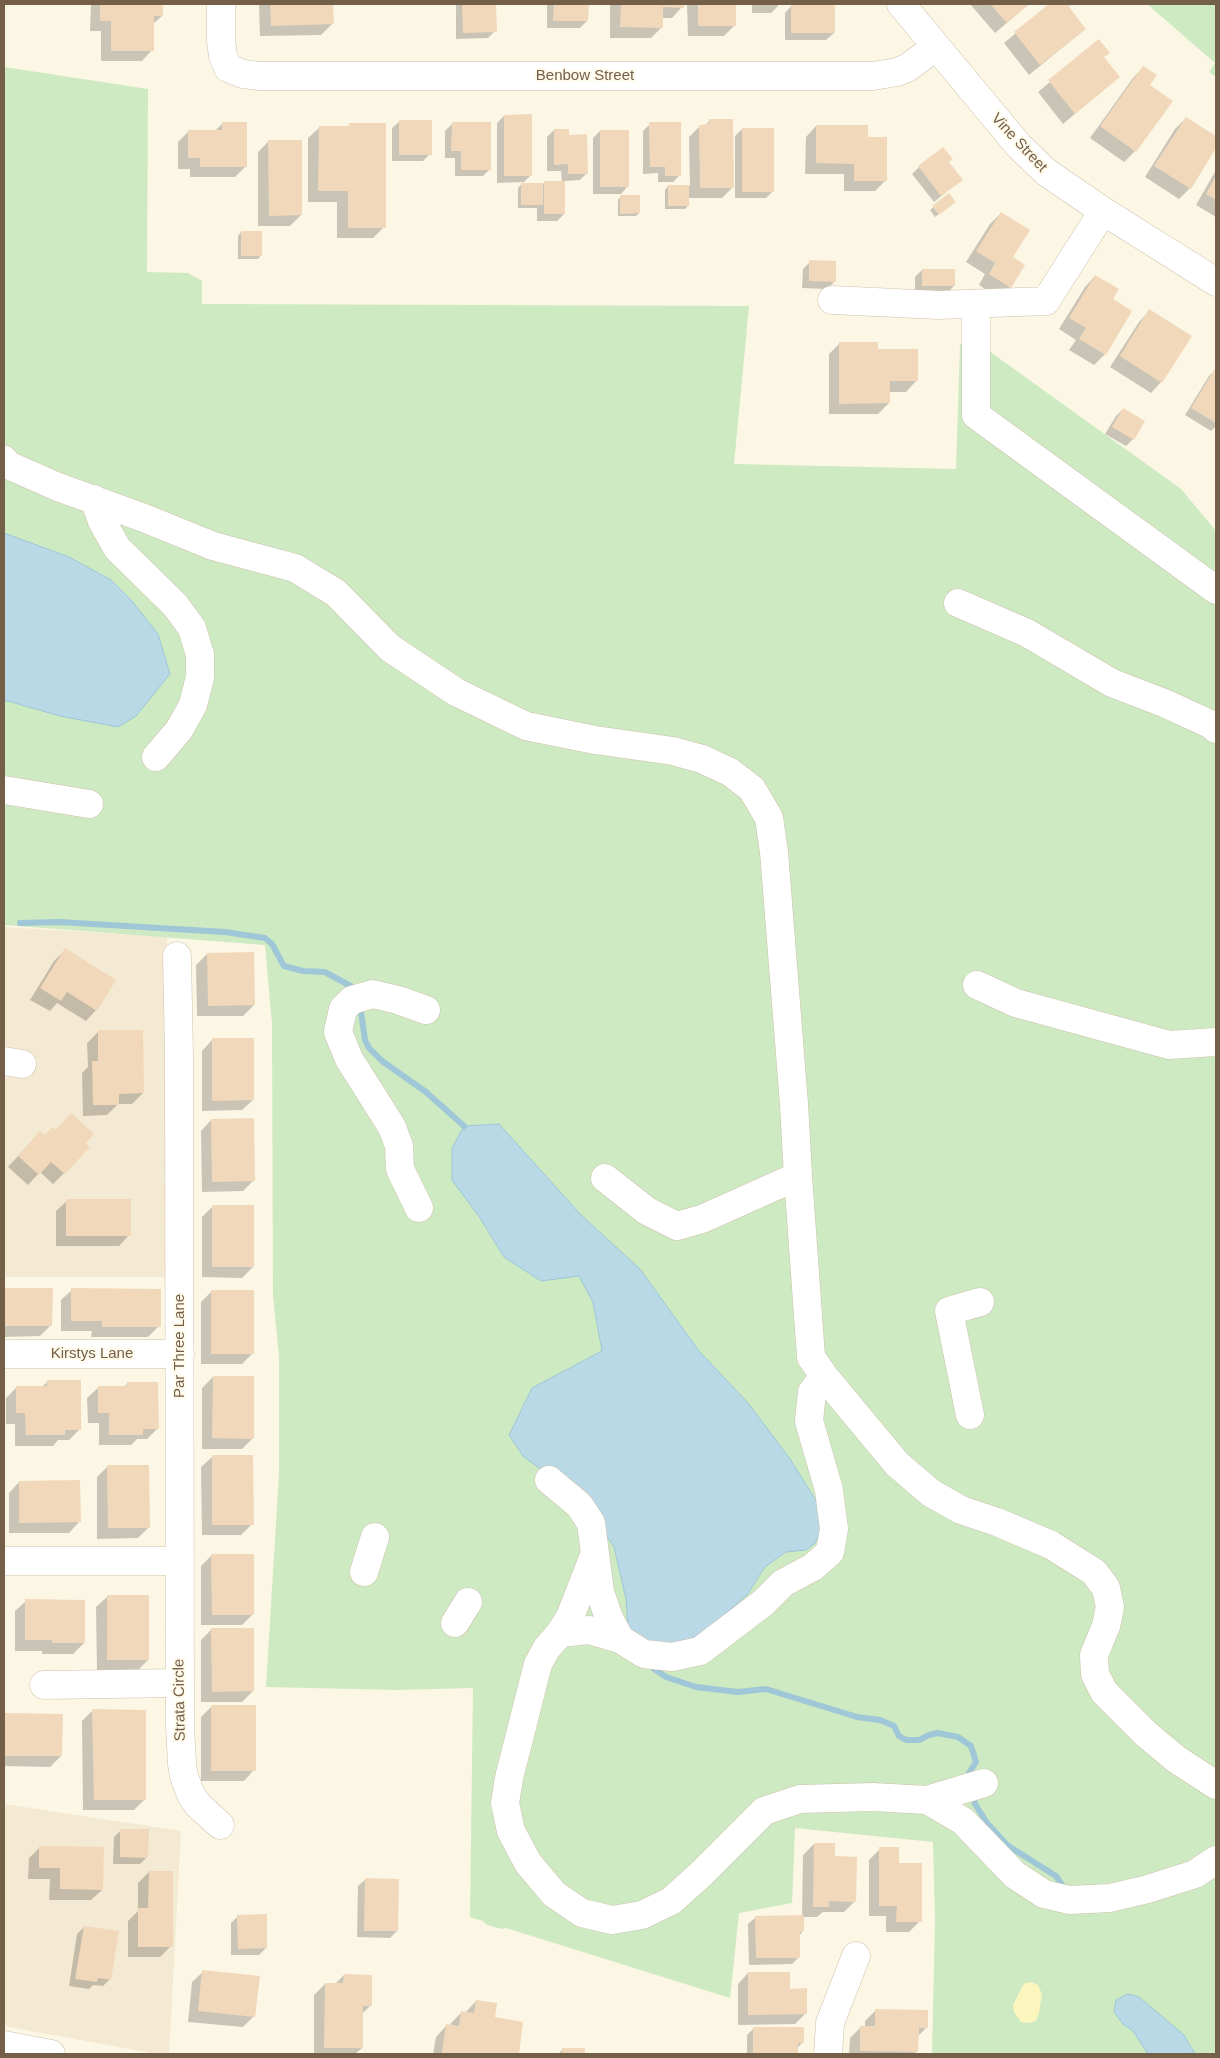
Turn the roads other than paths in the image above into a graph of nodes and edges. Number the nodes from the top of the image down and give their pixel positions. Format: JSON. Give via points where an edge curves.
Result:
{"nodes":[{"id":1,"x":221,"y":4,"type":"edge"},
{"id":2,"x":901,"y":4,"type":"edge"},
{"id":3,"x":936,"y":47,"type":"junction"},
{"id":4,"x":1103,"y":211,"type":"junction"},
{"id":5,"x":1216,"y":282,"type":"edge"},
{"id":6,"x":832,"y":300,"type":"dead end"},
{"id":7,"x":976,"y":304,"type":"junction"},
{"id":8,"x":4,"y":460,"type":"edge"},
{"id":9,"x":94,"y":499,"type":"junction"},
{"id":10,"x":1216,"y":590,"type":"edge"},
{"id":11,"x":958,"y":603,"type":"dead end"},
{"id":12,"x":1216,"y":729,"type":"edge"},
{"id":13,"x":156,"y":757,"type":"dead end"},
{"id":14,"x":4,"y":790,"type":"edge"},
{"id":15,"x":89,"y":804,"type":"dead end"},
{"id":16,"x":178,"y":956,"type":"dead end"},
{"id":17,"x":977,"y":985,"type":"dead end"},
{"id":18,"x":426,"y":1010,"type":"dead end"},
{"id":19,"x":1216,"y":1042,"type":"edge"},
{"id":20,"x":798,"y":1176,"type":"junction"},
{"id":21,"x":605,"y":1178,"type":"dead end"},
{"id":22,"x":420,"y":1208,"type":"dead end"},
{"id":23,"x":980,"y":1302,"type":"dead end"},
{"id":24,"x":4,"y":1354,"type":"edge"},
{"id":25,"x":180,"y":1354,"type":"junction"},
{"id":26,"x":824,"y":1376,"type":"junction"},
{"id":27,"x":970,"y":1415,"type":"dead end"},
{"id":28,"x":549,"y":1480,"type":"dead end"},
{"id":29,"x":375,"y":1537,"type":"dead end"},
{"id":30,"x":595,"y":1553,"type":"junction"},
{"id":31,"x":4,"y":1561,"type":"edge"},
{"id":32,"x":180,"y":1561,"type":"junction"},
{"id":33,"x":364,"y":1572,"type":"dead end"},
{"id":34,"x":560,"y":1633,"type":"junction"},
{"id":35,"x":620,"y":1639,"type":"junction"},
{"id":36,"x":180,"y":1683,"type":"junction"},
{"id":37,"x":44,"y":1685,"type":"dead end"},
{"id":38,"x":984,"y":1784,"type":"dead end"},
{"id":39,"x":1216,"y":1784,"type":"edge"},
{"id":40,"x":927,"y":1800,"type":"junction"},
{"id":41,"x":220,"y":1825,"type":"dead end"},
{"id":42,"x":1216,"y":1860,"type":"edge"},
{"id":43,"x":856,"y":1956,"type":"dead end"},
{"id":44,"x":4,"y":2045,"type":"edge"},
{"id":45,"x":51,"y":2054,"type":"edge"},
{"id":46,"x":828,"y":2054,"type":"edge"}],
"edges":[{"from":1,"to":3,"type":"street","name":"Benbow Street","via":[[222,49],[228,68],[259,76],[873,76],[907,68]]},
{"from":2,"to":3,"type":"street","name":"Vine Street"},
{"from":3,"to":4,"type":"street","name":"Vine Street","via":[[1019,146],[1046,172]]},
{"from":4,"to":5,"type":"street","name":"Vine Street"},
{"from":4,"to":7,"type":"street","via":[[1046,301]]},
{"from":6,"to":7,"type":"street"},
{"from":7,"to":10,"type":"street","via":[[976,415]]},
{"from":8,"to":9,"type":"street","via":[[8,465],[49,483]]},
{"from":9,"to":13,"type":"street","via":[[116,548],[175,605],[192,628],[200,655],[200,677],[192,705],[179,730]]},
{"from":9,"to":20,"type":"street","via":[[213,546],[295,568],[336,593],[390,648],[456,692],[526,726],[673,751],[702,759],[730,772],[752,789],[770,818]]},
{"from":11,"to":12,"type":"street","via":[[1026,633],[1112,683],[1164,703]]},
{"from":14,"to":15,"type":"street"},
{"from":16,"to":25,"type":"street","name":"Par Three Lane"},
{"from":17,"to":19,"type":"street","via":[[1016,1003],[1169,1045]]},
{"from":18,"to":22,"type":"street","via":[[373,994],[347,1004],[338,1032],[349,1059],[392,1127],[399,1146],[400,1170]]},
{"from":20,"to":21,"type":"street","via":[[702,1219],[677,1226],[647,1212]]},
{"from":20,"to":26,"type":"street","via":[[811,1357]]},
{"from":23,"to":27,"type":"street","via":[[949,1311]]},
{"from":24,"to":25,"type":"street","name":"Kirstys Lane"},
{"from":25,"to":32,"type":"street","name":"Par Three Lane"},
{"from":26,"to":35,"type":"street","via":[[812,1392],[809,1421],[829,1490],[834,1528],[830,1552],[813,1567],[783,1583],[763,1603],[700,1651],[672,1658],[644,1654]]},
{"from":26,"to":39,"type":"street","via":[[897,1464],[931,1493],[962,1510],[1051,1545],[1094,1572],[1106,1588],[1110,1607],[1094,1655],[1095,1674],[1104,1692],[1176,1759]]},
{"from":28,"to":30,"type":"street","via":[[580,1505],[592,1523]]},
{"from":29,"to":33,"type":"street"},
{"from":30,"to":34,"type":"street","via":[[570,1617]]},
{"from":30,"to":35,"type":"street","via":[[600,1592]]},
{"from":31,"to":32,"type":"street"},
{"from":32,"to":36,"type":"street","name":"Strata Circle"},
{"from":34,"to":35,"type":"street","via":[[589,1630]]},
{"from":34,"to":40,"type":"street","via":[[538,1664],[505,1803],[511,1831],[528,1863],[554,1894],[582,1914],[612,1920],[642,1915],[671,1901],[764,1812],[800,1799],[873,1797]]},
{"from":36,"to":37,"type":"street"},
{"from":36,"to":41,"type":"street","name":"Strata Circle","via":[[184,1776],[198,1805]]},
{"from":38,"to":40,"type":"street"},
{"from":40,"to":42,"type":"street","via":[[963,1821],[1015,1875],[1044,1894],[1070,1900],[1110,1898],[1148,1889],[1195,1874]]},
{"from":43,"to":46,"type":"street","via":[[830,2023]]},
{"from":44,"to":45,"type":"street"}]}
